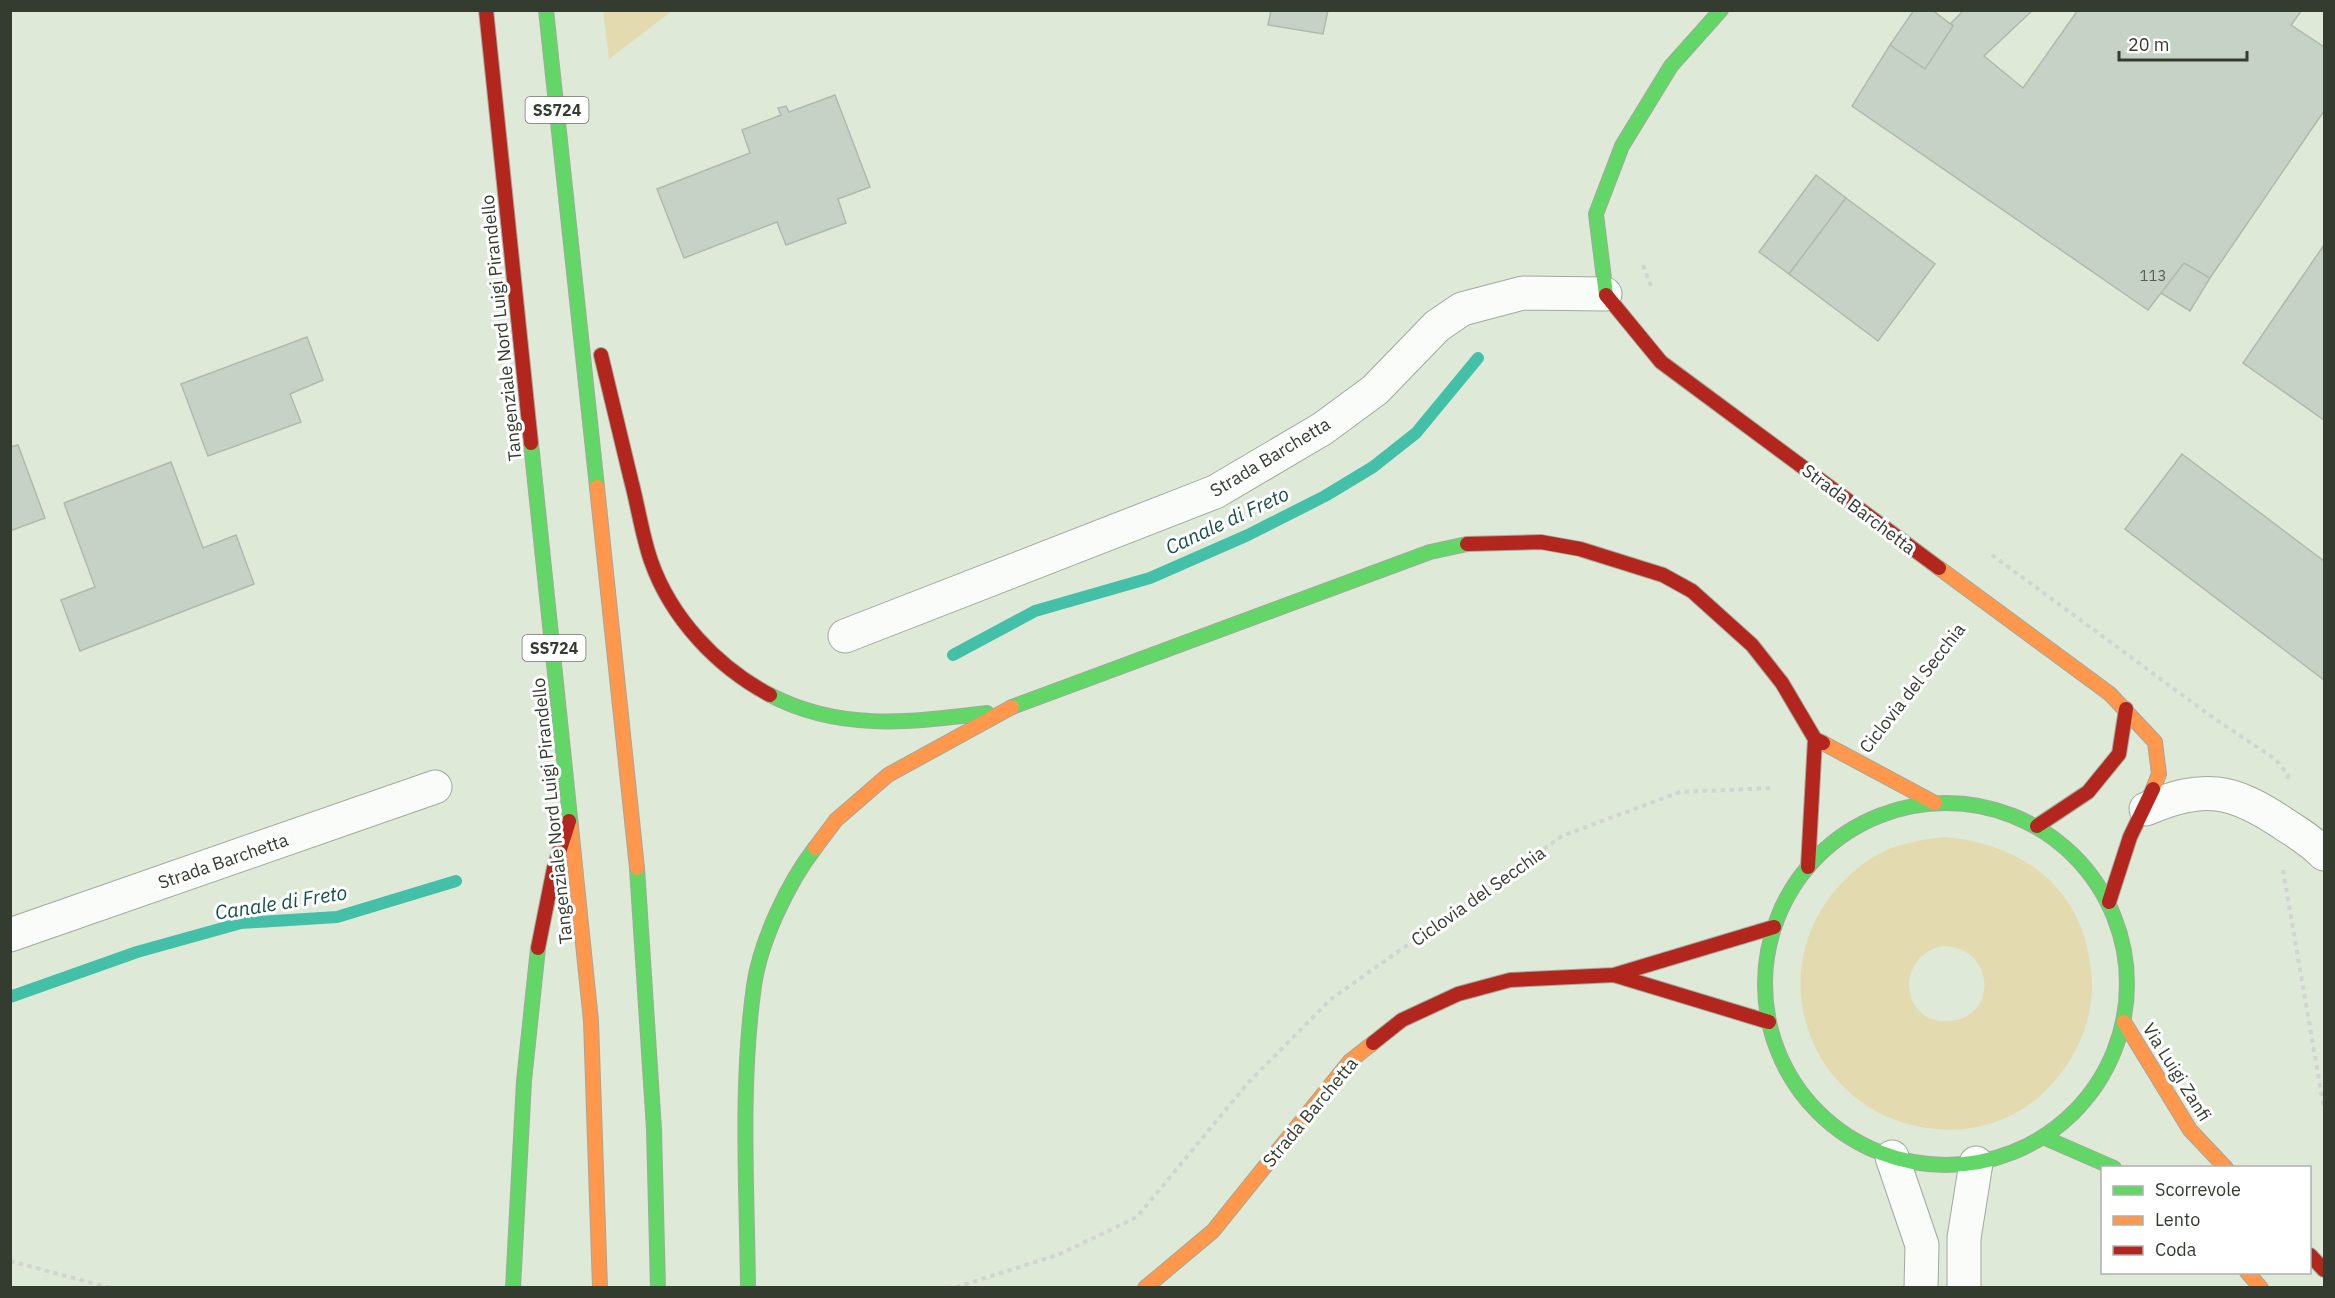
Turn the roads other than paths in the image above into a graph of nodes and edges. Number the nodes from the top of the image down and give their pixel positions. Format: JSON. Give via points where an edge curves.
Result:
{"nodes":[{"id":1,"x":486,"y":10,"type":"edge"},
{"id":2,"x":546,"y":10,"type":"edge"},
{"id":3,"x":1721,"y":10,"type":"edge"},
{"id":4,"x":568,"y":210,"type":"junction"},
{"id":5,"x":1605,"y":294,"type":"junction"},
{"id":6,"x":594,"y":323,"type":"dead end"},
{"id":7,"x":599,"y":346,"type":"dead end"},
{"id":8,"x":845,"y":636,"type":"dead end"},
{"id":9,"x":2127,"y":709,"type":"junction"},
{"id":10,"x":1003,"y":711,"type":"junction"},
{"id":11,"x":1815,"y":739,"type":"junction"},
{"id":12,"x":435,"y":787,"type":"dead end"},
{"id":13,"x":1935,"y":803,"type":"junction"},
{"id":14,"x":2146,"y":809,"type":"junction"},
{"id":15,"x":571,"y":813,"type":"junction"},
{"id":16,"x":2037,"y":826,"type":"junction"},
{"id":17,"x":2325,"y":854,"type":"edge"},
{"id":18,"x":1808,"y":867,"type":"junction"},
{"id":19,"x":2109,"y":902,"type":"junction"},
{"id":20,"x":1774,"y":927,"type":"junction"},
{"id":21,"x":10,"y":935,"type":"edge"},
{"id":22,"x":1614,"y":975,"type":"junction"},
{"id":23,"x":1769,"y":1022,"type":"junction"},
{"id":24,"x":2124,"y":1022,"type":"junction"},
{"id":25,"x":2043,"y":1137,"type":"junction"},
{"id":26,"x":1892,"y":1157,"type":"junction"},
{"id":27,"x":1976,"y":1163,"type":"junction"},
{"id":28,"x":2112,"y":1166,"type":"edge"},
{"id":29,"x":2225,"y":1166,"type":"edge"},
{"id":30,"x":2311,"y":1256,"type":"edge"},
{"id":31,"x":2325,"y":1270,"type":"edge"},
{"id":32,"x":2249,"y":1274,"type":"edge"},
{"id":33,"x":513,"y":1287,"type":"edge"},
{"id":34,"x":600,"y":1287,"type":"edge"},
{"id":35,"x":658,"y":1287,"type":"edge"},
{"id":36,"x":748,"y":1287,"type":"edge"},
{"id":37,"x":1145,"y":1287,"type":"edge"},
{"id":38,"x":1921,"y":1287,"type":"edge"},
{"id":39,"x":1964,"y":1287,"type":"edge"},
{"id":40,"x":2261,"y":1287,"type":"edge"}],
"edges":[{"from":1,"to":15,"type":"main road","name":"Tangenziale Nord Luigi Pirandello","number":"SS724"},
{"from":2,"to":4,"type":"main road","number":"SS724"},
{"from":3,"to":5,"type":"main road","via":[[1671,66],[1622,146],[1596,214]]},
{"from":4,"to":6,"type":"main road"},
{"from":4,"to":35,"type":"main road","number":"SS724","via":[[637,864],[647,1003]]},
{"from":5,"to":8,"type":"street","name":"Strada Barchetta","via":[[1522,293],[1462,309],[1437,326],[1375,390],[1322,429],[1215,492]]},
{"from":5,"to":9,"type":"main road","name":"Strada Barchetta","via":[[1661,362]]},
{"from":7,"to":10,"type":"main road","via":[[651,561],[683,622],[730,672],[785,704],[862,720],[905,723]]},
{"from":9,"to":14,"type":"main road","name":"Strada Barchetta","via":[[2155,742],[2159,774]]},
{"from":9,"to":16,"type":"main road","via":[[2118,754],[2088,792]]},
{"from":10,"to":11,"type":"main road","via":[[1430,552],[1466,544],[1541,542],[1627,562],[1692,591],[1752,645],[1782,683]]},
{"from":10,"to":36,"type":"main road","via":[[888,774],[859,798],[829,828],[787,892],[754,984],[749,1026]]},
{"from":11,"to":13,"type":"main road"},
{"from":11,"to":18,"type":"main road"},
{"from":12,"to":21,"type":"street","name":"Strada Barchetta"},
{"from":13,"to":16,"type":"main road","via":[[1975,804]]},
{"from":13,"to":18,"type":"main road","via":[[1896,809],[1864,822],[1836,840]]},
{"from":14,"to":17,"type":"street","via":[[2177,795],[2200,793],[2241,798]]},
{"from":14,"to":19,"type":"main road","name":"Strada Barchetta","via":[[2130,837]]},
{"from":15,"to":33,"type":"main road","via":[[553,862],[534,969],[519,1141]]},
{"from":15,"to":34,"type":"main road","name":"Tangenziale Nord Luigi Pirandello","number":"SS724","via":[[591,1021]]},
{"from":16,"to":19,"type":"main road","via":[[2074,855]]},
{"from":18,"to":20,"type":"main road","via":[[1785,901]]},
{"from":19,"to":24,"type":"main road","via":[[2125,951],[2128,985]]},
{"from":20,"to":22,"type":"main road","name":"Strada Barchetta"},
{"from":20,"to":23,"type":"main road","via":[[1765,975]]},
{"from":22,"to":23,"type":"main road","name":"Strada Barchetta"},
{"from":22,"to":37,"type":"main road","name":"Strada Barchetta","via":[[1510,980],[1458,994],[1402,1020],[1350,1061],[1213,1231]]},
{"from":23,"to":26,"type":"main road","via":[[1784,1065],[1811,1105],[1843,1133]]},
{"from":24,"to":25,"type":"main road","via":[[2100,1081],[2073,1113]]},
{"from":24,"to":29,"type":"main road","name":"Via Luigi Zanfi","via":[[2190,1130]]},
{"from":25,"to":27,"type":"main road","via":[[2009,1155]]},
{"from":25,"to":28,"type":"main road"},
{"from":26,"to":27,"type":"main road","via":[[1939,1166]]},
{"from":26,"to":38,"type":"street","via":[[1922,1245]]},
{"from":27,"to":39,"type":"street","via":[[1964,1238]]},
{"from":30,"to":31,"type":"main road"},
{"from":32,"to":40,"type":"main road"}]}
